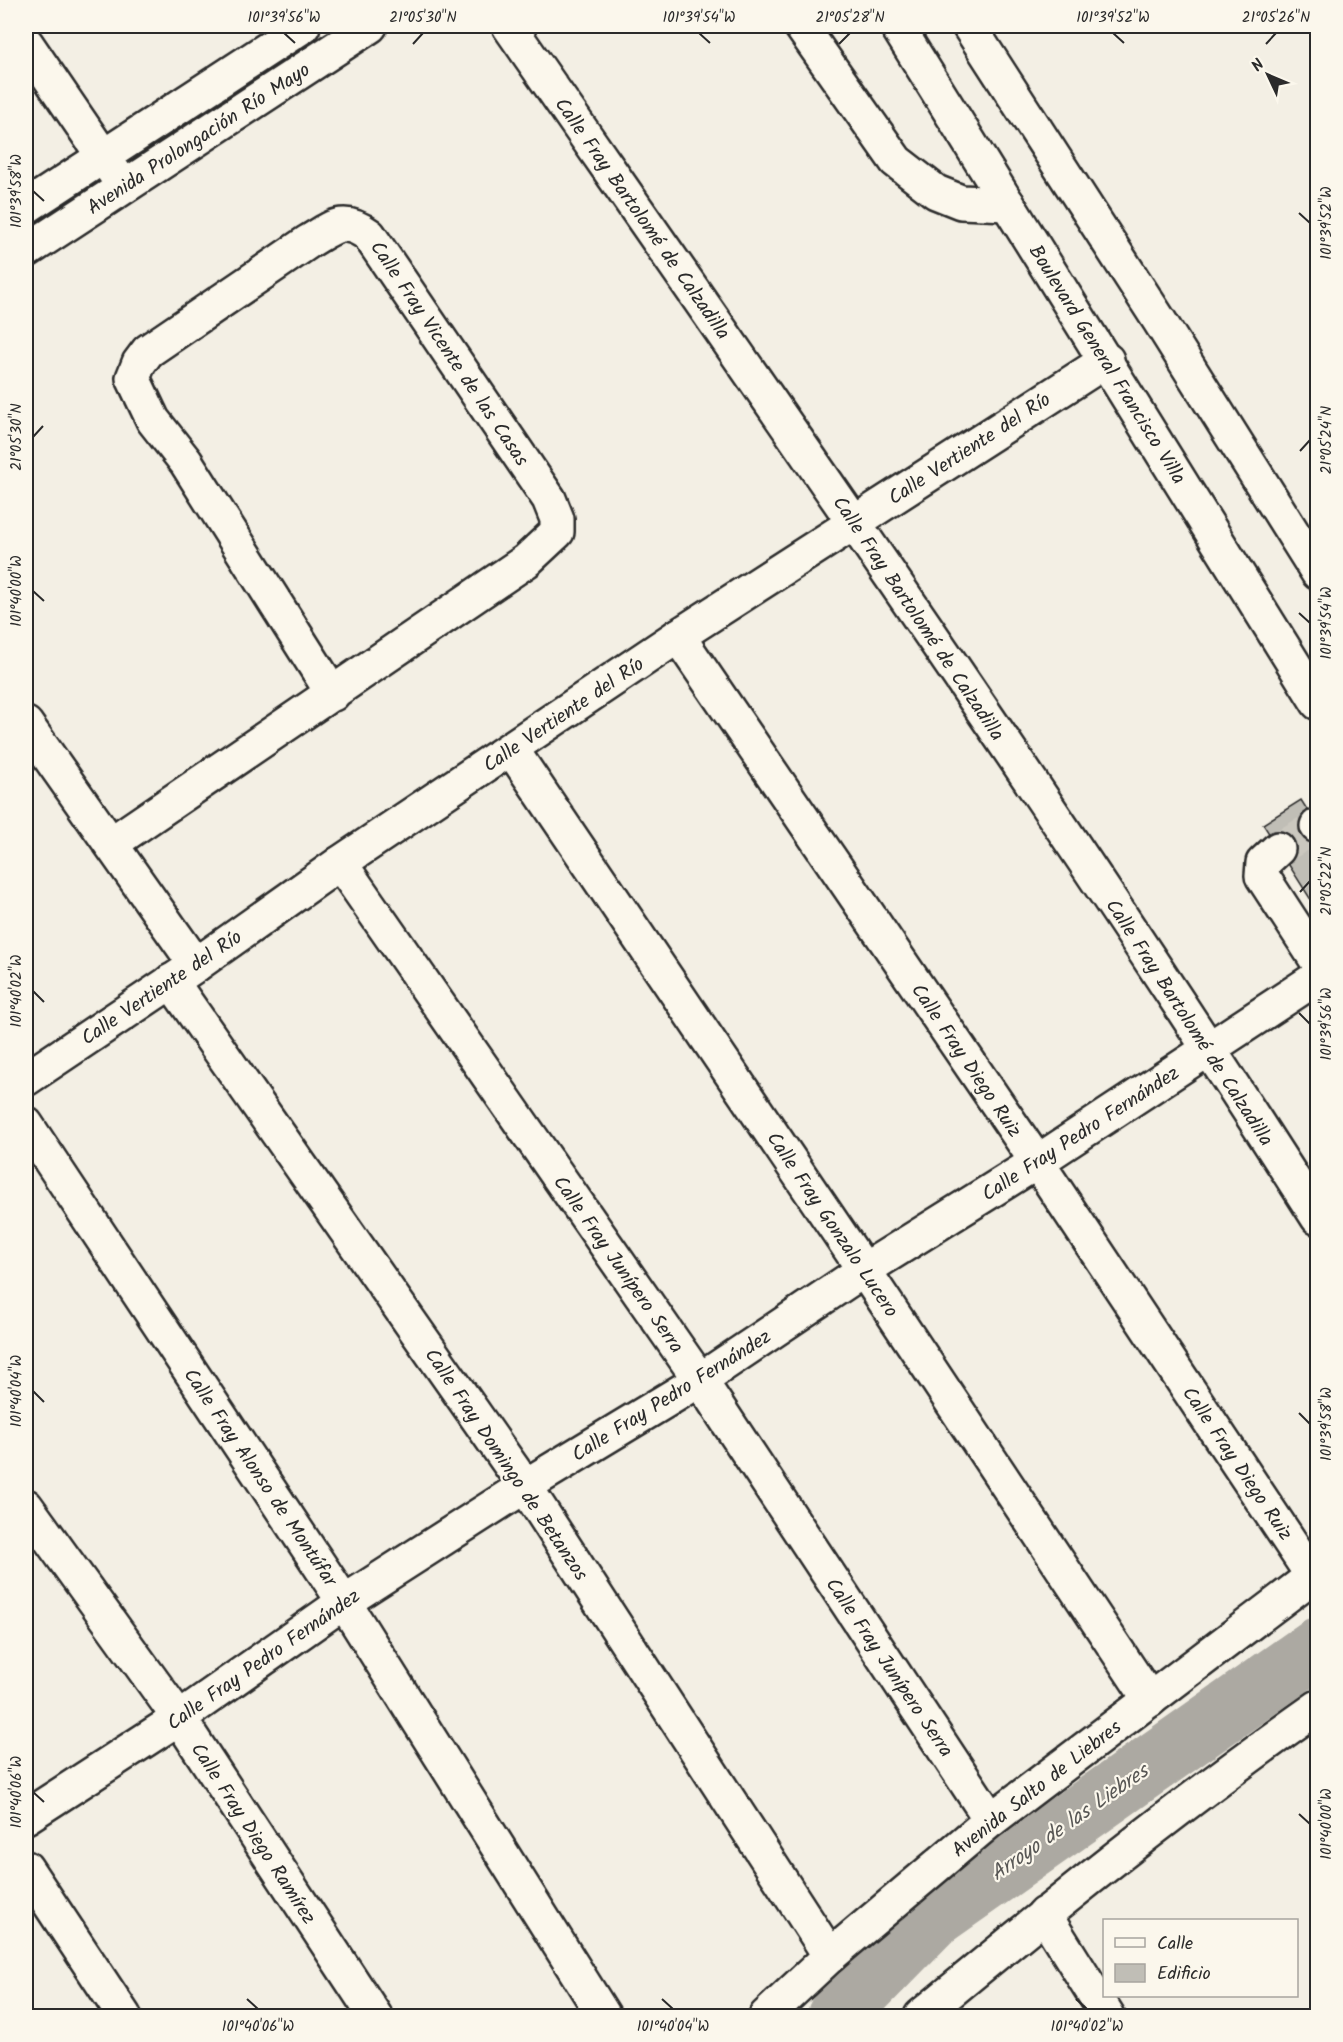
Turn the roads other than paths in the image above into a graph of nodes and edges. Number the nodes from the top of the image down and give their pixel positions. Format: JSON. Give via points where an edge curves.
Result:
{"nodes":[{"id":1,"x":303,"y":26,"type":"edge"},
{"id":2,"x":370,"y":26,"type":"edge"},
{"id":3,"x":509,"y":26,"type":"edge"},
{"id":4,"x":801,"y":26,"type":"edge"},
{"id":5,"x":897,"y":26,"type":"edge"},
{"id":6,"x":969,"y":26,"type":"edge"},
{"id":7,"x":264,"y":36,"type":"edge"},
{"id":8,"x":26,"y":43,"type":"edge"},
{"id":9,"x":103,"y":158,"type":"junction"},
{"id":10,"x":124,"y":186,"type":"junction"},
{"id":11,"x":1008,"y":204,"type":"junction"},
{"id":12,"x":26,"y":207,"type":"edge"},
{"id":13,"x":26,"y":251,"type":"edge"},
{"id":14,"x":1107,"y":360,"type":"junction"},
{"id":15,"x":854,"y":522,"type":"junction"},
{"id":16,"x":1317,"y":573,"type":"edge"},
{"id":17,"x":678,"y":636,"type":"junction"},
{"id":18,"x":333,"y":694,"type":"junction"},
{"id":19,"x":1317,"y":703,"type":"edge"},
{"id":20,"x":26,"y":724,"type":"edge"},
{"id":21,"x":512,"y":750,"type":"junction"},
{"id":22,"x":112,"y":843,"type":"junction"},
{"id":23,"x":1278,"y":849,"type":"tunnel mouth"},
{"id":24,"x":340,"y":863,"type":"junction"},
{"id":25,"x":1317,"y":962,"type":"edge"},
{"id":26,"x":184,"y":973,"type":"junction"},
{"id":27,"x":1317,"y":976,"type":"edge"},
{"id":28,"x":1210,"y":1049,"type":"junction"},
{"id":29,"x":26,"y":1079,"type":"edge"},
{"id":30,"x":26,"y":1124,"type":"edge"},
{"id":31,"x":1037,"y":1162,"type":"junction"},
{"id":32,"x":1317,"y":1218,"type":"edge"},
{"id":33,"x":864,"y":1270,"type":"junction"},
{"id":34,"x":700,"y":1380,"type":"junction"},
{"id":35,"x":525,"y":1486,"type":"junction"},
{"id":36,"x":26,"y":1506,"type":"edge"},
{"id":37,"x":1315,"y":1573,"type":"edge"},
{"id":38,"x":344,"y":1602,"type":"junction"},
{"id":39,"x":1150,"y":1700,"type":"junction"},
{"id":40,"x":1317,"y":1707,"type":"edge"},
{"id":41,"x":179,"y":1718,"type":"junction"},
{"id":42,"x":26,"y":1817,"type":"edge"},
{"id":43,"x":991,"y":1820,"type":"junction"},
{"id":44,"x":26,"y":1868,"type":"edge"},
{"id":45,"x":1044,"y":1914,"type":"junction"},
{"id":46,"x":830,"y":1956,"type":"junction"},
{"id":47,"x":124,"y":2016,"type":"edge"},
{"id":48,"x":375,"y":2016,"type":"edge"},
{"id":49,"x":604,"y":2016,"type":"edge"},
{"id":50,"x":766,"y":2016,"type":"edge"},
{"id":51,"x":921,"y":2016,"type":"edge"},
{"id":52,"x":1108,"y":2016,"type":"edge"}],
"edges":[{"from":1,"to":7,"type":"street","name":"Avenida Prolongación Río Mayo"},
{"from":2,"to":10,"type":"street","name":"Avenida Prolongación Río Mayo"},
{"from":3,"to":15,"type":"street","name":"Calle Fray Bartolomé de Calzadilla"},
{"from":4,"to":11,"type":"street","via":[[903,167],[936,192],[961,202]]},
{"from":5,"to":11,"type":"street","name":"Boulevard General Francisco Villa"},
{"from":6,"to":16,"type":"street"},
{"from":7,"to":9,"type":"street","name":"Avenida Prolongación Río Mayo"},
{"from":8,"to":9,"type":"street"},
{"from":9,"to":10,"type":"street"},
{"from":9,"to":12,"type":"street","name":"Avenida Prolongación Río Mayo"},
{"from":10,"to":13,"type":"street","name":"Avenida Prolongación Río Mayo"},
{"from":11,"to":14,"type":"street","name":"Boulevard General Francisco Villa"},
{"from":14,"to":15,"type":"street","name":"Calle Vertiente del Río"},
{"from":14,"to":19,"type":"street","name":"Boulevard General Francisco Villa"},
{"from":15,"to":17,"type":"street","name":"Calle Vertiente del Río"},
{"from":15,"to":28,"type":"street","name":"Calle Fray Bartolomé de Calzadilla"},
{"from":17,"to":21,"type":"street","name":"Calle Vertiente del Río"},
{"from":17,"to":31,"type":"street","name":"Calle Fray Diego Ruiz"},
{"from":18,"to":18,"type":"street","name":"Calle Fray Vicente de las Casas","via":[[526,561],[552,540],[557,525],[549,500],[369,235],[345,223],[308,242],[148,351],[133,378],[153,420],[186,462]]},
{"from":18,"to":22,"type":"street","name":"Calle Fray Vicente de las Casas"},
{"from":20,"to":22,"type":"street","name":"Calle Fray Domingo de Betanzos"},
{"from":21,"to":24,"type":"street","name":"Calle Vertiente del Río"},
{"from":21,"to":33,"type":"street","name":"Calle Fray Gonzalo Lucero"},
{"from":22,"to":26,"type":"street","name":"Calle Fray Domingo de Betanzos"},
{"from":23,"to":25,"type":"street","via":[[1263,863],[1262,876]]},
{"from":24,"to":26,"type":"street","name":"Calle Vertiente del Río"},
{"from":24,"to":34,"type":"street","name":"Calle Fray Junípero Serra"},
{"from":26,"to":29,"type":"street","name":"Calle Vertiente del Río"},
{"from":26,"to":35,"type":"street","name":"Calle Fray Domingo de Betanzos"},
{"from":27,"to":28,"type":"street","name":"Calle Fray Pedro Fernández"},
{"from":28,"to":31,"type":"street","name":"Calle Fray Pedro Fernández"},
{"from":28,"to":32,"type":"street","name":"Calle Fray Bartolomé de Calzadilla"},
{"from":30,"to":38,"type":"street","name":"Calle Fray Alonso de Montúfar"},
{"from":31,"to":33,"type":"street","name":"Calle Fray Pedro Fernández"},
{"from":31,"to":37,"type":"street","name":"Calle Fray Diego Ruiz"},
{"from":33,"to":34,"type":"street","name":"Calle Fray Pedro Fernández"},
{"from":33,"to":39,"type":"street","name":"Calle Fray Gonzalo Lucero"},
{"from":34,"to":35,"type":"street","name":"Calle Fray Pedro Fernández"},
{"from":34,"to":43,"type":"street","name":"Calle Fray Junípero Serra"},
{"from":35,"to":38,"type":"street","name":"Calle Fray Pedro Fernández"},
{"from":35,"to":46,"type":"street","name":"Calle Fray Domingo de Betanzos"},
{"from":36,"to":41,"type":"street","name":"Calle Fray Diego Ramírez"},
{"from":37,"to":39,"type":"street","name":"Avenida Salto de Liebres"},
{"from":38,"to":41,"type":"street","name":"Calle Fray Pedro Fernández"},
{"from":38,"to":49,"type":"street","name":"Calle Fray Alonso de Montúfar"},
{"from":39,"to":43,"type":"street","name":"Avenida Salto de Liebres"},
{"from":40,"to":45,"type":"street","via":[[1217,1778]]},
{"from":41,"to":42,"type":"street","name":"Calle Fray Pedro Fernández"},
{"from":41,"to":48,"type":"street","name":"Calle Fray Diego Ramírez"},
{"from":43,"to":46,"type":"street","name":"Avenida Salto de Liebres"},
{"from":44,"to":47,"type":"street"},
{"from":45,"to":51,"type":"street"},
{"from":45,"to":52,"type":"street"},
{"from":46,"to":50,"type":"street","name":"Avenida Salto de Liebres"}]}
